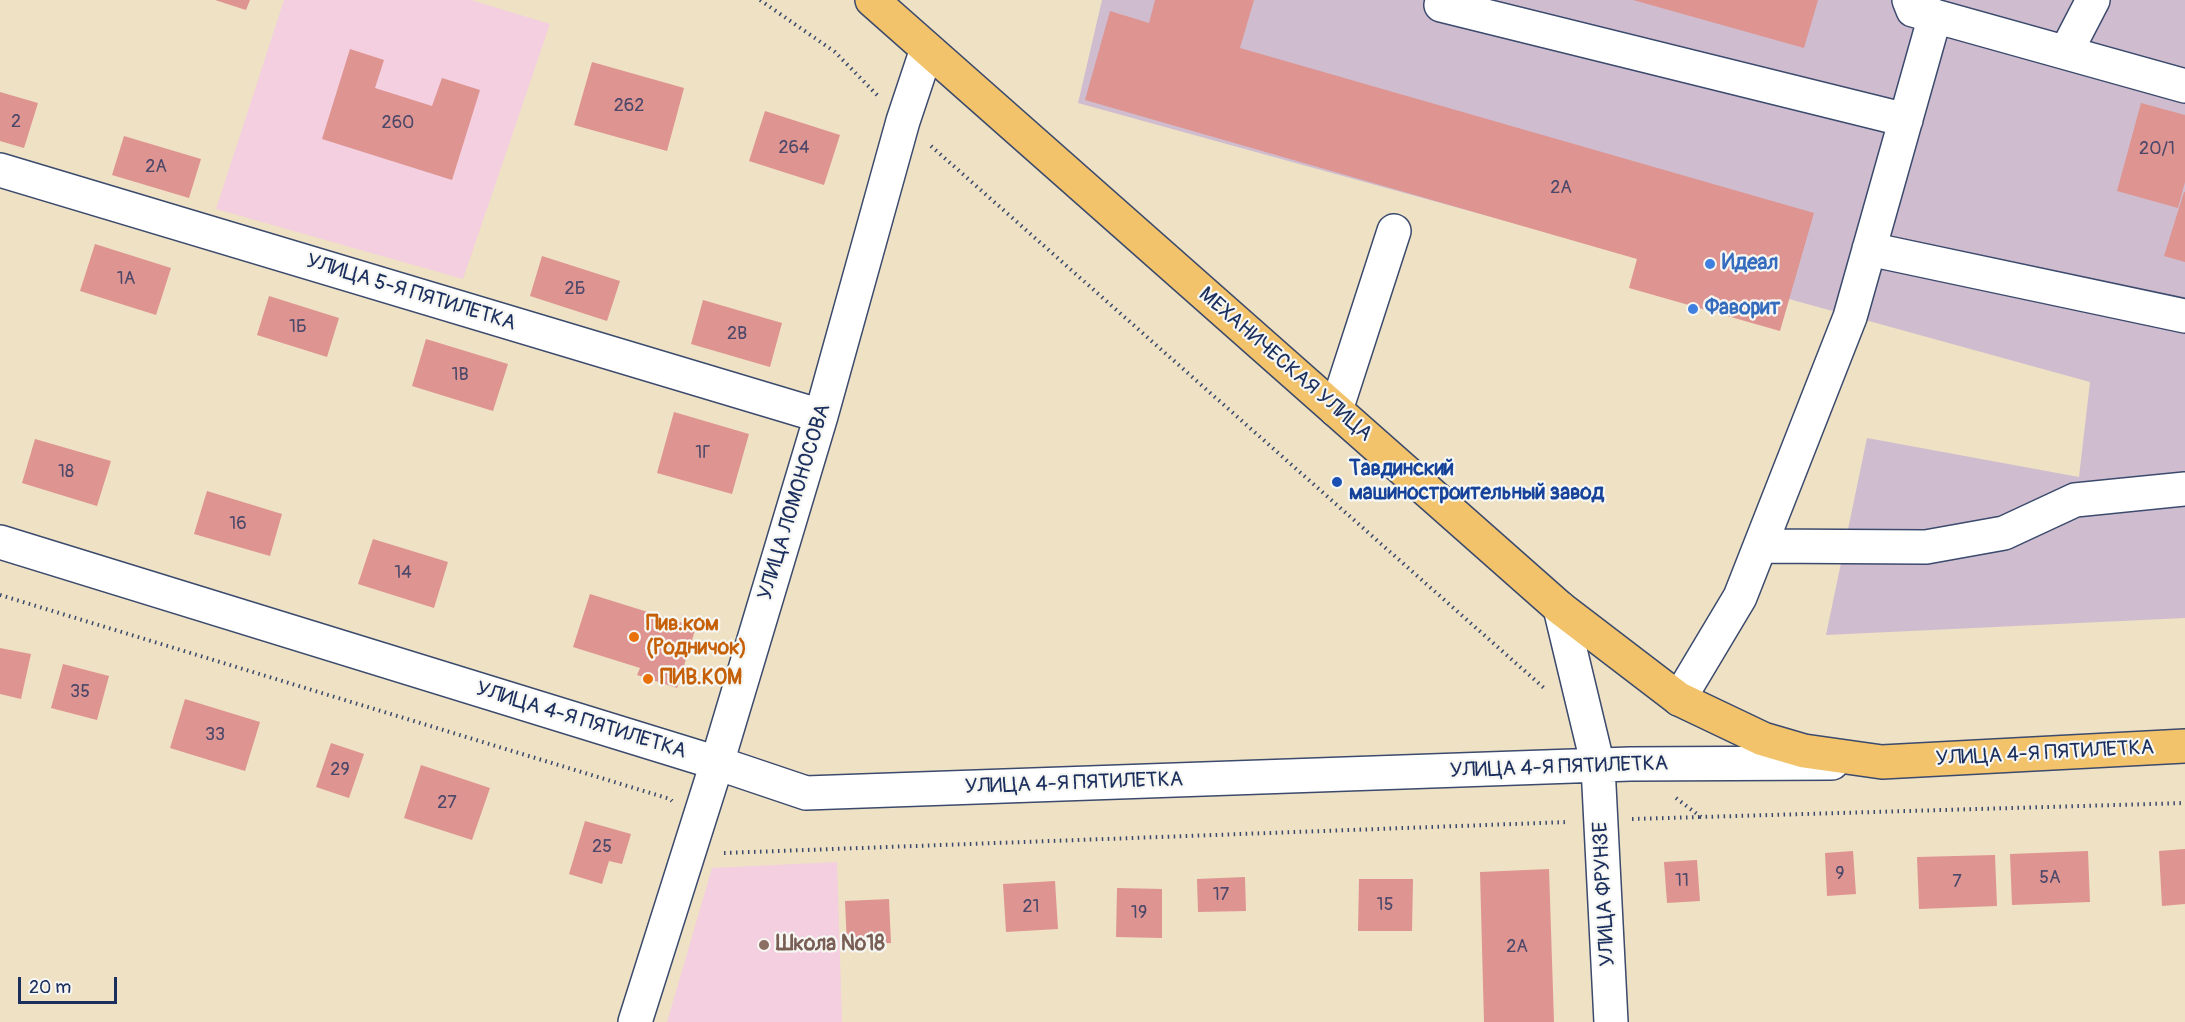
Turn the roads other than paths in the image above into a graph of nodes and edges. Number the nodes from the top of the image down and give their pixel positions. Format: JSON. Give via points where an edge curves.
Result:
{"nodes":[{"id":1,"x":872,"y":0,"type":"edge"},
{"id":2,"x":2093,"y":0,"type":"edge"},
{"id":3,"x":1441,"y":5,"type":"dead end"},
{"id":4,"x":1922,"y":8,"type":"edge"},
{"id":5,"x":927,"y":49,"type":"junction"},
{"id":6,"x":2066,"y":52,"type":"junction"},
{"id":7,"x":2185,"y":86,"type":"edge"},
{"id":8,"x":1906,"y":120,"type":"junction"},
{"id":9,"x":0,"y":170,"type":"edge"},
{"id":10,"x":1394,"y":231,"type":"dead end"},
{"id":11,"x":1869,"y":249,"type":"junction"},
{"id":12,"x":2185,"y":316,"type":"edge"},
{"id":13,"x":1336,"y":410,"type":"junction"},
{"id":14,"x":821,"y":416,"type":"junction"},
{"id":15,"x":2185,"y":489,"type":"edge"},
{"id":16,"x":0,"y":542,"type":"edge"},
{"id":17,"x":1760,"y":546,"type":"junction"},
{"id":18,"x":1560,"y":608,"type":"junction"},
{"id":19,"x":1679,"y":699,"type":"junction"},
{"id":20,"x":2185,"y":746,"type":"edge"},
{"id":21,"x":1882,"y":762,"type":"junction"},
{"id":22,"x":717,"y":763,"type":"junction"},
{"id":23,"x":1598,"y":766,"type":"junction"},
{"id":24,"x":635,"y":1022,"type":"edge"},
{"id":25,"x":1611,"y":1022,"type":"edge"}],
"edges":[{"from":1,"to":5,"type":"main road","name":"МЕХАНИЧЕСКАЯ УЛИЦА"},
{"from":2,"to":6,"type":"street"},
{"from":3,"to":8,"type":"street"},
{"from":4,"to":6,"type":"street"},
{"from":4,"to":8,"type":"street"},
{"from":5,"to":13,"type":"main road","name":"МЕХАНИЧЕСКАЯ УЛИЦА"},
{"from":5,"to":14,"type":"street","name":"УЛИЦА ЛОМОНОСОВА","via":[[903,121]]},
{"from":6,"to":7,"type":"street"},
{"from":8,"to":11,"type":"street"},
{"from":9,"to":14,"type":"street","name":"УЛИЦА 5-Я ПЯТИЛЕТКА"},
{"from":10,"to":13,"type":"street"},
{"from":11,"to":12,"type":"street"},
{"from":11,"to":17,"type":"street","via":[[1850,317]]},
{"from":13,"to":18,"type":"main road","name":"МЕХАНИЧЕСКАЯ УЛИЦА"},
{"from":14,"to":22,"type":"street","name":"УЛИЦА ЛОМОНОСОВА"},
{"from":15,"to":17,"type":"street","via":[[2075,500],[2004,533],[1926,547]]},
{"from":16,"to":22,"type":"street","name":"УЛИЦА 4-Я ПЯТИЛЕТКА"},
{"from":17,"to":19,"type":"street","via":[[1740,597]]},
{"from":18,"to":19,"type":"main road","name":"МЕХАНИЧЕСКАЯ УЛИЦА"},
{"from":18,"to":23,"type":"street","name":"УЛИЦА ФРУНЗЕ"},
{"from":19,"to":21,"type":"main road","name":"МЕХАНИЧЕСКАЯ УЛИЦА","via":[[1763,739],[1804,751]]},
{"from":20,"to":21,"type":"main road","name":"УЛИЦА 4-Я ПЯТИЛЕТКА"},
{"from":21,"to":23,"type":"street","name":"УЛИЦА 4-Я ПЯТИЛЕТКА"},
{"from":22,"to":23,"type":"street","name":"УЛИЦА 4-Я ПЯТИЛЕТКА","via":[[806,793]]},
{"from":22,"to":24,"type":"street","name":"УЛИЦА ЛОМОНОСОВА"},
{"from":23,"to":25,"type":"street","name":"УЛИЦА ФРУНЗЕ"}]}
